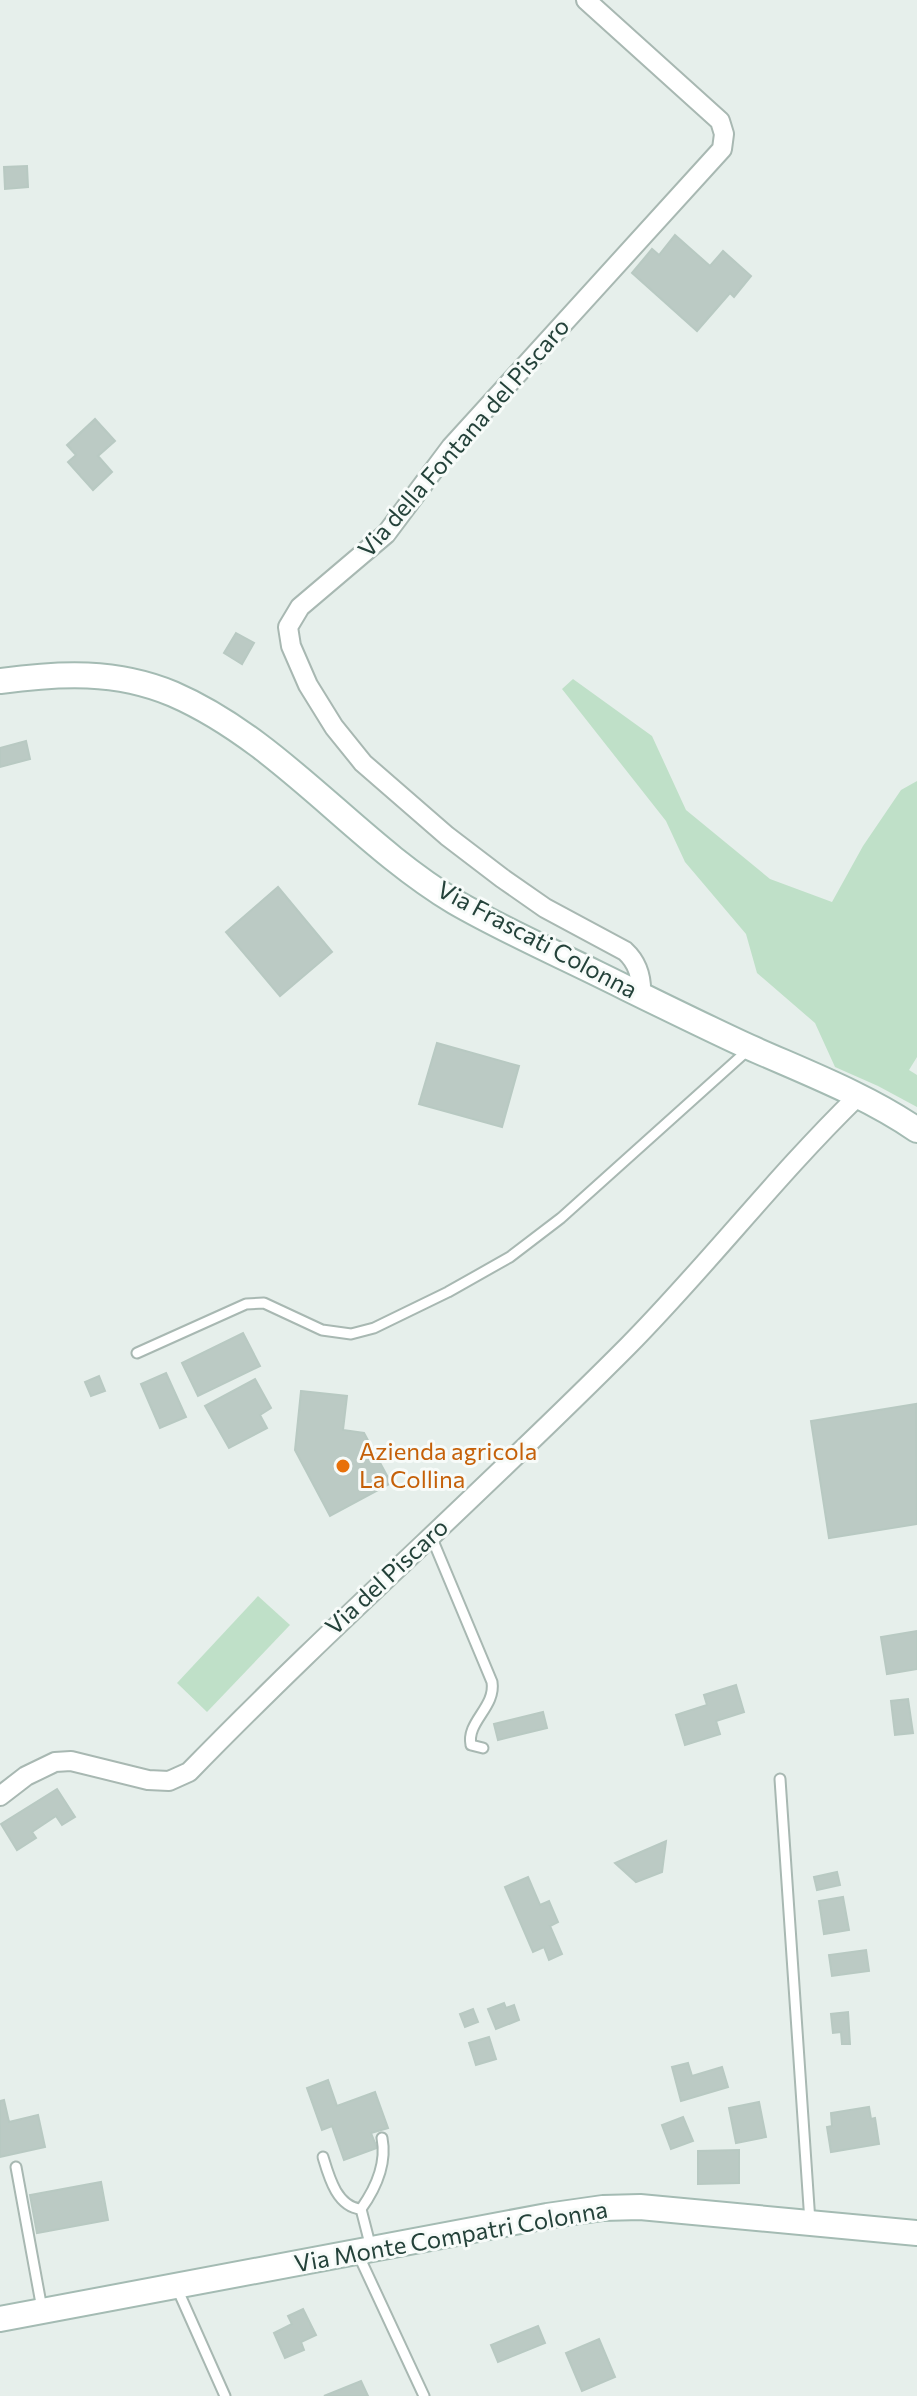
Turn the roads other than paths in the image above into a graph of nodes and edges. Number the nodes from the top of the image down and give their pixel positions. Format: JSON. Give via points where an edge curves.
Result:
{"nodes":[{"id":1,"x":586,"y":0,"type":"edge"},
{"id":2,"x":0,"y":681,"type":"edge"},
{"id":3,"x":641,"y":995,"type":"junction"},
{"id":4,"x":751,"y":1048,"type":"junction"},
{"id":5,"x":857,"y":1097,"type":"junction"},
{"id":6,"x":917,"y":1130,"type":"edge"},
{"id":7,"x":137,"y":1353,"type":"dead end"},
{"id":8,"x":431,"y":1535,"type":"junction"},
{"id":9,"x":483,"y":1748,"type":"dead end"},
{"id":10,"x":780,"y":1779,"type":"dead end"},
{"id":11,"x":0,"y":1796,"type":"edge"},
{"id":12,"x":382,"y":2138,"type":"dead end"},
{"id":13,"x":323,"y":2157,"type":"dead end"},
{"id":14,"x":16,"y":2167,"type":"dead end"},
{"id":15,"x":361,"y":2209,"type":"junction"},
{"id":16,"x":810,"y":2222,"type":"junction"},
{"id":17,"x":914,"y":2231,"type":"edge"},
{"id":18,"x":364,"y":2251,"type":"junction"},
{"id":19,"x":176,"y":2286,"type":"junction"},
{"id":20,"x":42,"y":2311,"type":"junction"},
{"id":21,"x":0,"y":2319,"type":"edge"},
{"id":22,"x":225,"y":2396,"type":"edge"},
{"id":23,"x":424,"y":2396,"type":"edge"}],
"edges":[{"from":1,"to":3,"type":"street","name":"Via della Fontana del Piscaro","via":[[720,121],[722,149],[451,447],[386,534],[300,607],[288,633],[315,697],[363,763],[518,890],[625,951],[638,969]]},
{"from":2,"to":3,"type":"street","name":"Via Frascati Colonna","via":[[106,675],[188,701],[254,743],[434,889]]},
{"from":3,"to":4,"type":"street","name":"Via Frascati Colonna"},
{"from":4,"to":5,"type":"street","name":"Via Frascati Colonna"},
{"from":4,"to":7,"type":"lane","via":[[561,1218],[510,1257],[448,1292],[351,1334],[322,1330],[256,1302]]},
{"from":5,"to":6,"type":"street","name":"Via Frascati Colonna"},
{"from":5,"to":8,"type":"street","name":"Via del Piscaro","via":[[803,1150],[670,1304]]},
{"from":8,"to":9,"type":"lane","via":[[492,1682],[492,1696],[470,1735],[471,1745]]},
{"from":8,"to":11,"type":"street","name":"Via del Piscaro","via":[[189,1772],[169,1781],[148,1780],[71,1761],[55,1762]]},
{"from":10,"to":16,"type":"lane"},
{"from":12,"to":15,"type":"lane","via":[[381,2171]]},
{"from":13,"to":15,"type":"lane","via":[[341,2198]]},
{"from":14,"to":20,"type":"lane"},
{"from":15,"to":18,"type":"lane"},
{"from":16,"to":17,"type":"street","name":"Via Monte Compatri Colonna"},
{"from":16,"to":18,"type":"street","name":"Via Monte Compatri Colonna","via":[[616,2207]]},
{"from":18,"to":19,"type":"street","name":"Via Monte Compatri Colonna"},
{"from":18,"to":23,"type":"lane"},
{"from":19,"to":20,"type":"street","name":"Via Monte Compatri Colonna"},
{"from":19,"to":22,"type":"lane"},
{"from":20,"to":21,"type":"street","name":"Via Monte Compatri Colonna"}]}
